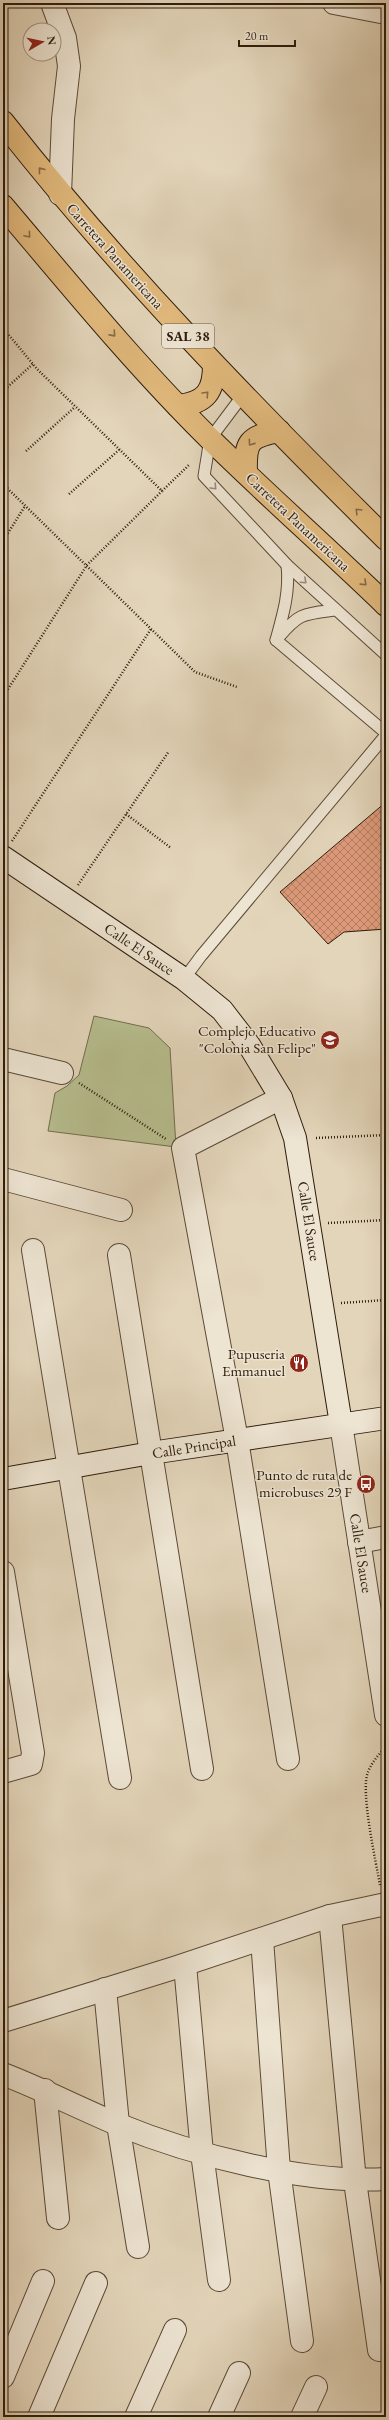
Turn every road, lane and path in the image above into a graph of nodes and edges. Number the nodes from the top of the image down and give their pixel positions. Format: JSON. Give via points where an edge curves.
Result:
{"nodes":[{"id":1,"x":52,"y":3,"type":"edge"},
{"id":2,"x":340,"y":4,"type":"edge"},
{"id":3,"x":386,"y":13,"type":"edge"},
{"id":4,"x":3,"y":122,"type":"edge"},
{"id":5,"x":60,"y":194,"type":"junction"},
{"id":6,"x":3,"y":206,"type":"edge"},
{"id":7,"x":3,"y":328,"type":"edge"},
{"id":8,"x":33,"y":364,"type":"junction"},
{"id":9,"x":214,"y":365,"type":"junction"},
{"id":10,"x":3,"y":391,"type":"edge"},
{"id":11,"x":243,"y":396,"type":"junction"},
{"id":12,"x":178,"y":406,"type":"junction"},
{"id":13,"x":75,"y":407,"type":"junction"},
{"id":14,"x":279,"y":431,"type":"junction"},
{"id":15,"x":210,"y":439,"type":"junction"},
{"id":16,"x":119,"y":450,"type":"junction"},
{"id":17,"x":26,"y":451,"type":"dead end"},
{"id":18,"x":190,"y":464,"type":"dead end"},
{"id":19,"x":246,"y":473,"type":"junction"},
{"id":20,"x":3,"y":484,"type":"edge"},
{"id":21,"x":162,"y":491,"type":"junction"},
{"id":22,"x":69,"y":494,"type":"dead end"},
{"id":23,"x":26,"y":506,"type":"junction"},
{"id":24,"x":386,"y":538,"type":"edge"},
{"id":25,"x":3,"y":541,"type":"edge"},
{"id":26,"x":86,"y":565,"type":"junction"},
{"id":27,"x":288,"y":565,"type":"junction"},
{"id":28,"x":386,"y":605,"type":"edge"},
{"id":29,"x":335,"y":610,"type":"junction"},
{"id":30,"x":152,"y":629,"type":"junction"},
{"id":31,"x":276,"y":640,"type":"junction"},
{"id":32,"x":386,"y":655,"type":"edge"},
{"id":33,"x":237,"y":687,"type":"dead end"},
{"id":34,"x":3,"y":698,"type":"edge"},
{"id":35,"x":386,"y":734,"type":"edge"},
{"id":36,"x":169,"y":751,"type":"dead end"},
{"id":37,"x":126,"y":814,"type":"junction"},
{"id":38,"x":172,"y":848,"type":"dead end"},
{"id":39,"x":5,"y":853,"type":"edge"},
{"id":40,"x":67,"y":900,"type":"junction"},
{"id":41,"x":184,"y":979,"type":"junction"},
{"id":42,"x":3,"y":1059,"type":"edge"},
{"id":43,"x":62,"y":1073,"type":"joint"},
{"id":44,"x":281,"y":1098,"type":"junction"},
{"id":45,"x":386,"y":1136,"type":"edge"},
{"id":46,"x":295,"y":1138,"type":"junction"},
{"id":47,"x":183,"y":1148,"type":"junction"},
{"id":48,"x":3,"y":1179,"type":"edge"},
{"id":49,"x":121,"y":1210,"type":"dead end"},
{"id":50,"x":386,"y":1220,"type":"edge"},
{"id":51,"x":310,"y":1224,"type":"junction"},
{"id":52,"x":33,"y":1250,"type":"dead end"},
{"id":53,"x":119,"y":1255,"type":"dead end"},
{"id":54,"x":386,"y":1300,"type":"edge"},
{"id":55,"x":322,"y":1304,"type":"junction"},
{"id":56,"x":386,"y":1418,"type":"edge"},
{"id":57,"x":341,"y":1424,"type":"junction"},
{"id":58,"x":237,"y":1440,"type":"junction"},
{"id":59,"x":151,"y":1453,"type":"junction"},
{"id":60,"x":70,"y":1468,"type":"junction"},
{"id":61,"x":3,"y":1479,"type":"edge"},
{"id":62,"x":386,"y":1537,"type":"edge"},
{"id":63,"x":359,"y":1542,"type":"junction"},
{"id":64,"x":3,"y":1572,"type":"edge"},
{"id":65,"x":379,"y":1622,"type":"edge"},
{"id":66,"x":385,"y":1708,"type":"edge"},
{"id":67,"x":386,"y":1747,"type":"edge"},
{"id":68,"x":288,"y":1759,"type":"dead end"},
{"id":69,"x":202,"y":1769,"type":"dead end"},
{"id":70,"x":3,"y":1772,"type":"edge"},
{"id":71,"x":120,"y":1778,"type":"dead end"},
{"id":72,"x":384,"y":1905,"type":"edge"},
{"id":73,"x":330,"y":1916,"type":"junction"},
{"id":74,"x":262,"y":1939,"type":"junction"},
{"id":75,"x":185,"y":1964,"type":"junction"},
{"id":76,"x":105,"y":1989,"type":"junction"},
{"id":77,"x":3,"y":2021,"type":"edge"},
{"id":78,"x":3,"y":2074,"type":"edge"},
{"id":79,"x":45,"y":2090,"type":"junction"},
{"id":80,"x":118,"y":2124,"type":"junction"},
{"id":81,"x":202,"y":2153,"type":"junction"},
{"id":82,"x":279,"y":2170,"type":"junction"},
{"id":83,"x":386,"y":2180,"type":"edge"},
{"id":84,"x":355,"y":2181,"type":"junction"},
{"id":85,"x":58,"y":2218,"type":"dead end"},
{"id":86,"x":138,"y":2247,"type":"dead end"},
{"id":87,"x":219,"y":2280,"type":"dead end"},
{"id":88,"x":43,"y":2282,"type":"dead end"},
{"id":89,"x":96,"y":2283,"type":"dead end"},
{"id":90,"x":175,"y":2330,"type":"dead end"},
{"id":91,"x":302,"y":2341,"type":"dead end"},
{"id":92,"x":379,"y":2350,"type":"dead end"},
{"id":93,"x":239,"y":2372,"type":"dead end"},
{"id":94,"x":3,"y":2377,"type":"edge"},
{"id":95,"x":316,"y":2387,"type":"dead end"},
{"id":96,"x":39,"y":2417,"type":"edge"},
{"id":97,"x":136,"y":2417,"type":"edge"},
{"id":98,"x":219,"y":2417,"type":"edge"},
{"id":99,"x":302,"y":2417,"type":"edge"}],
"edges":[{"from":1,"to":5,"type":"street","via":[[65,38],[69,66],[63,119]]},
{"from":2,"to":3,"type":"street"},
{"from":5,"to":4,"type":"highway","name":"Carretera Panamericana","number":"SAL 38","one_way":true},
{"from":5,"to":9,"type":"highway","name":"Carretera Panamericana","number":"SAL 38"},
{"from":6,"to":12,"type":"highway","name":"Carretera Panamericana","one_way":true,"via":[[83,301]]},
{"from":7,"to":8,"type":"path"},
{"from":8,"to":10,"type":"path"},
{"from":8,"to":13,"type":"path"},
{"from":9,"to":11,"type":"highway","name":"Carretera Panamericana","number":"SAL 38"},
{"from":12,"to":9,"type":"highway","one_way":true,"via":[[191,405],[208,392],[214,383]]},
{"from":11,"to":14,"type":"highway","name":"Carretera Panamericana","number":"SAL 38"},
{"from":11,"to":15,"type":"lane"},
{"from":12,"to":15,"type":"highway","name":"Carretera Panamericana"},
{"from":13,"to":16,"type":"path"},
{"from":13,"to":17,"type":"path"},
{"from":14,"to":19,"type":"highway","one_way":true,"via":[[256,436],[248,445],[245,453]]},
{"from":24,"to":14,"type":"highway","name":"Carretera Panamericana","number":"SAL 38","one_way":true},
{"from":15,"to":19,"type":"highway","name":"Carretera Panamericana"},
{"from":15,"to":27,"type":"lane","one_way":true,"via":[[204,476]]},
{"from":16,"to":21,"type":"path"},
{"from":16,"to":22,"type":"path"},
{"from":18,"to":21,"type":"path"},
{"from":19,"to":28,"type":"highway","name":"Carretera Panamericana","one_way":true},
{"from":20,"to":23,"type":"path"},
{"from":21,"to":26,"type":"path"},
{"from":23,"to":25,"type":"path"},
{"from":23,"to":26,"type":"path"},
{"from":26,"to":30,"type":"path"},
{"from":26,"to":34,"type":"path"},
{"from":27,"to":29,"type":"lane","one_way":true},
{"from":27,"to":31,"type":"lane","via":[[288,593]]},
{"from":29,"to":31,"type":"lane","via":[[305,614],[294,619]]},
{"from":29,"to":32,"type":"lane"},
{"from":30,"to":33,"type":"path","via":[[195,672]]},
{"from":30,"to":39,"type":"path"},
{"from":31,"to":35,"type":"lane"},
{"from":35,"to":41,"type":"lane"},
{"from":36,"to":37,"type":"path"},
{"from":37,"to":38,"type":"path"},
{"from":37,"to":40,"type":"path"},
{"from":39,"to":40,"type":"street","name":"Calle El Sauce"},
{"from":40,"to":41,"type":"street","name":"Calle El Sauce"},
{"from":41,"to":44,"type":"street","name":"Calle El Sauce","via":[[222,1010],[249,1044]]},
{"from":42,"to":43,"type":"street"},
{"from":43,"to":47,"type":"path"},
{"from":44,"to":46,"type":"street","name":"Calle El Sauce"},
{"from":44,"to":47,"type":"street"},
{"from":45,"to":46,"type":"path"},
{"from":46,"to":51,"type":"street","name":"Calle El Sauce"},
{"from":47,"to":58,"type":"street"},
{"from":48,"to":49,"type":"street"},
{"from":50,"to":51,"type":"path"},
{"from":51,"to":55,"type":"street","name":"Calle El Sauce"},
{"from":52,"to":60,"type":"street"},
{"from":53,"to":59,"type":"street"},
{"from":54,"to":55,"type":"path"},
{"from":55,"to":57,"type":"street","name":"Calle El Sauce"},
{"from":56,"to":57,"type":"street","name":"Calle Principal"},
{"from":57,"to":58,"type":"street","name":"Calle Principal"},
{"from":57,"to":63,"type":"street","name":"Calle El Sauce"},
{"from":58,"to":59,"type":"street","name":"Calle Principal"},
{"from":58,"to":68,"type":"street"},
{"from":59,"to":60,"type":"street","name":"Calle Principal"},
{"from":59,"to":69,"type":"street"},
{"from":60,"to":61,"type":"street","name":"Calle Principal"},
{"from":60,"to":71,"type":"street"},
{"from":62,"to":63,"type":"street"},
{"from":63,"to":65,"type":"street","name":"Calle El Sauce"},
{"from":64,"to":70,"type":"street","via":[[33,1753],[31,1764]]},
{"from":65,"to":66,"type":"street","name":"Calle El Sauce"},
{"from":67,"to":72,"type":"path","via":[[376,1757],[367,1773],[366,1798]]},
{"from":72,"to":73,"type":"street"},
{"from":73,"to":74,"type":"street"},
{"from":73,"to":84,"type":"street"},
{"from":74,"to":75,"type":"street"},
{"from":74,"to":82,"type":"street"},
{"from":75,"to":76,"type":"street"},
{"from":75,"to":81,"type":"street"},
{"from":76,"to":77,"type":"street"},
{"from":76,"to":80,"type":"street"},
{"from":78,"to":79,"type":"street"},
{"from":79,"to":80,"type":"street"},
{"from":79,"to":85,"type":"street"},
{"from":80,"to":81,"type":"street"},
{"from":80,"to":86,"type":"street"},
{"from":81,"to":82,"type":"street"},
{"from":81,"to":87,"type":"street"},
{"from":82,"to":84,"type":"street"},
{"from":82,"to":91,"type":"street"},
{"from":83,"to":84,"type":"street"},
{"from":84,"to":92,"type":"street"},
{"from":88,"to":94,"type":"street"},
{"from":89,"to":96,"type":"street"},
{"from":90,"to":97,"type":"street"},
{"from":93,"to":98,"type":"street"},
{"from":95,"to":99,"type":"street"}]}
